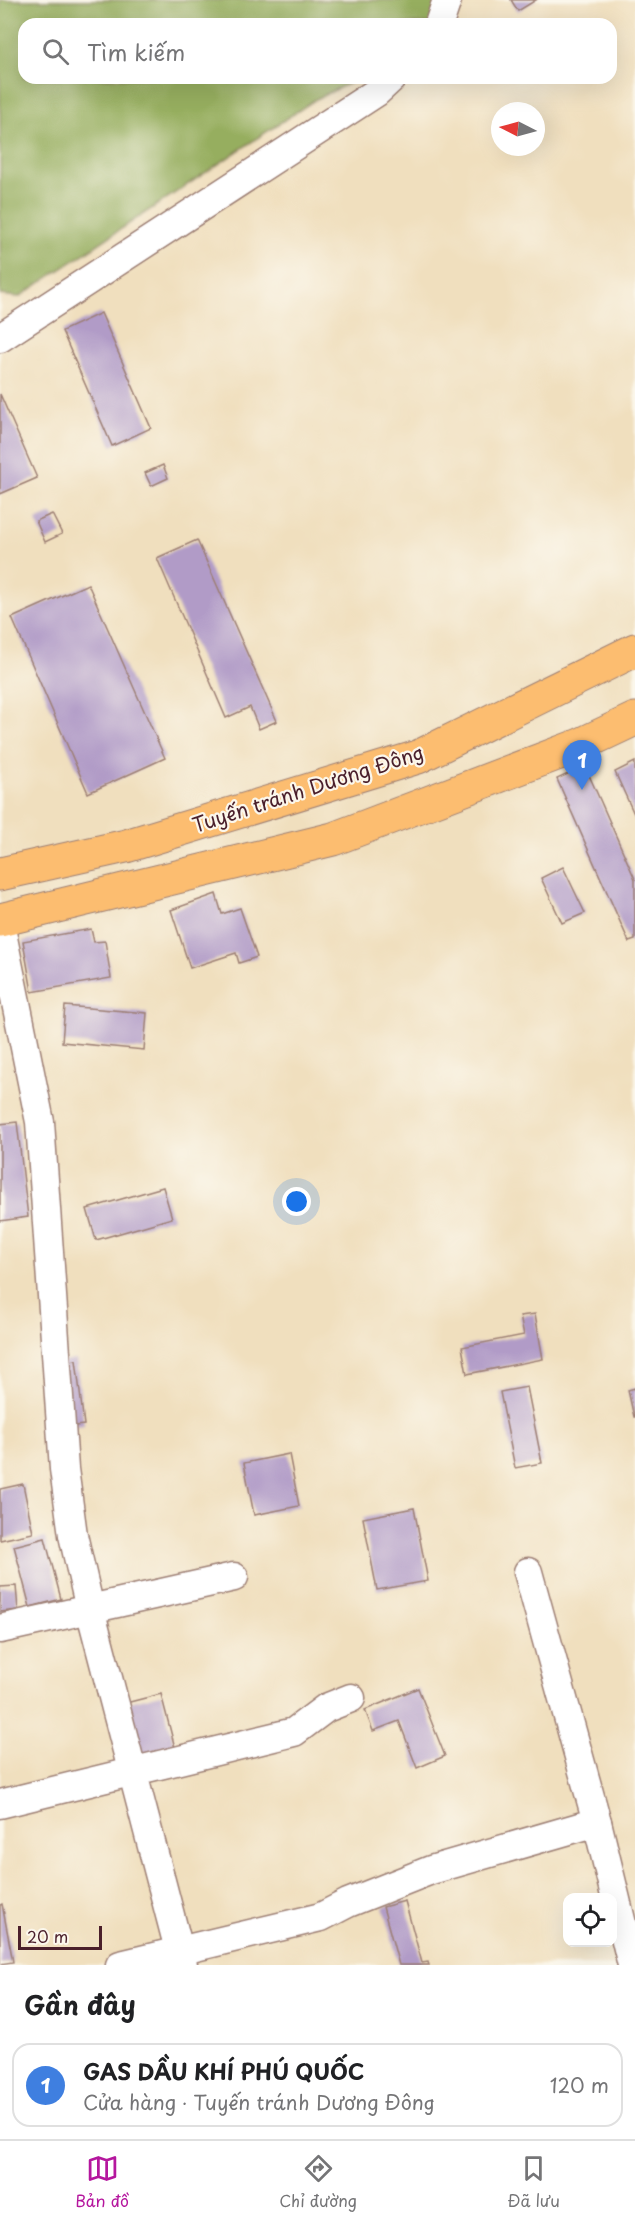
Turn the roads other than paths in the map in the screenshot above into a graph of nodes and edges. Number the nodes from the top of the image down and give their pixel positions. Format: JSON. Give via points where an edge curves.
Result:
{"nodes":[{"id":1,"x":447,"y":0,"type":"edge"},
{"id":2,"x":441,"y":18,"type":"edge"},
{"id":3,"x":386,"y":84,"type":"edge"},
{"id":4,"x":0,"y":338,"type":"edge"},
{"id":5,"x":635,"y":650,"type":"edge"},
{"id":6,"x":635,"y":719,"type":"edge"},
{"id":7,"x":0,"y":874,"type":"edge"},
{"id":8,"x":0,"y":922,"type":"edge"},
{"id":9,"x":528,"y":1572,"type":"dead end"},
{"id":10,"x":234,"y":1577,"type":"dead end"},
{"id":11,"x":90,"y":1610,"type":"junction"},
{"id":12,"x":0,"y":1629,"type":"edge"},
{"id":13,"x":351,"y":1698,"type":"dead end"},
{"id":14,"x":132,"y":1772,"type":"junction"},
{"id":15,"x":0,"y":1804,"type":"edge"},
{"id":16,"x":597,"y":1822,"type":"junction"},
{"id":17,"x":182,"y":1958,"type":"edge"},
{"id":18,"x":120,"y":1965,"type":"edge"},
{"id":19,"x":632,"y":1965,"type":"edge"}],
"edges":[{"from":1,"to":2,"type":"street"},
{"from":3,"to":4,"type":"street"},
{"from":5,"to":7,"type":"main road","name":"Tuyến tránh Dương Đông","via":[[418,757],[126,846]]},
{"from":6,"to":8,"type":"main road","via":[[580,746],[333,839]]},
{"from":8,"to":11,"type":"street","via":[[40,1122],[64,1469],[73,1535]]},
{"from":9,"to":16,"type":"street"},
{"from":10,"to":11,"type":"street"},
{"from":11,"to":12,"type":"street"},
{"from":11,"to":14,"type":"street"},
{"from":13,"to":14,"type":"street","via":[[326,1708],[294,1732]]},
{"from":14,"to":15,"type":"street"},
{"from":14,"to":17,"type":"street"},
{"from":16,"to":17,"type":"street","via":[[431,1870],[321,1917]]},
{"from":16,"to":19,"type":"street"},
{"from":17,"to":18,"type":"street"}]}
